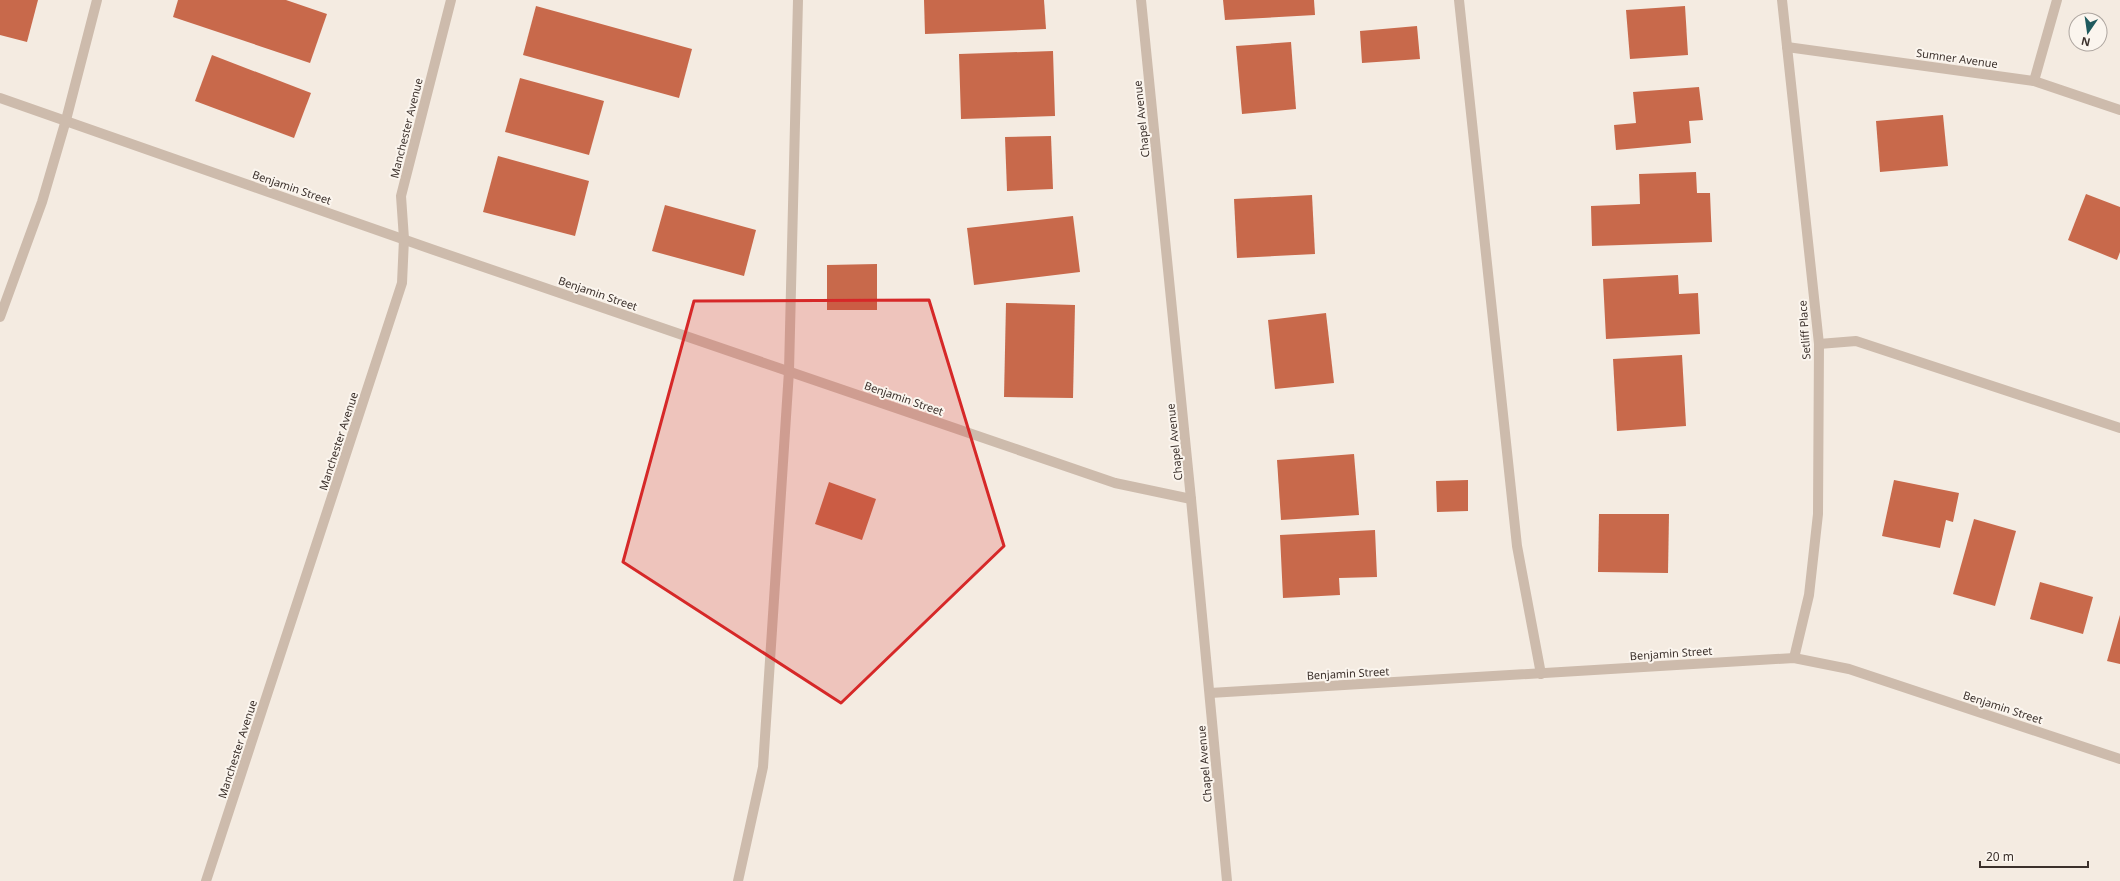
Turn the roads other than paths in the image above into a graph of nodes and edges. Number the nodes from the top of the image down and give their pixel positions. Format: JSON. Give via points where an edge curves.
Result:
{"nodes":[{"id":1,"x":97,"y":0,"type":"edge"},
{"id":2,"x":451,"y":0,"type":"edge"},
{"id":3,"x":798,"y":0,"type":"edge"},
{"id":4,"x":1141,"y":0,"type":"edge"},
{"id":5,"x":1459,"y":0,"type":"edge"},
{"id":6,"x":1782,"y":0,"type":"edge"},
{"id":7,"x":2058,"y":0,"type":"edge"},
{"id":8,"x":1787,"y":47,"type":"junction"},
{"id":9,"x":2034,"y":81,"type":"junction"},
{"id":10,"x":0,"y":98,"type":"edge"},
{"id":11,"x":2120,"y":110,"type":"edge"},
{"id":12,"x":66,"y":120,"type":"junction"},
{"id":13,"x":404,"y":239,"type":"junction"},
{"id":14,"x":0,"y":316,"type":"edge"},
{"id":15,"x":1819,"y":344,"type":"junction"},
{"id":16,"x":789,"y":371,"type":"junction"},
{"id":17,"x":2120,"y":428,"type":"edge"},
{"id":18,"x":1192,"y":500,"type":"junction"},
{"id":19,"x":1794,"y":658,"type":"junction"},
{"id":20,"x":1542,"y":674,"type":"junction"},
{"id":21,"x":1210,"y":693,"type":"junction"},
{"id":22,"x":2120,"y":759,"type":"edge"},
{"id":23,"x":206,"y":881,"type":"edge"},
{"id":24,"x":738,"y":881,"type":"edge"},
{"id":25,"x":1227,"y":881,"type":"edge"}],
"edges":[{"from":1,"to":12,"type":"street"},
{"from":2,"to":13,"type":"street","name":"Manchester Avenue","via":[[401,196]]},
{"from":3,"to":16,"type":"street"},
{"from":4,"to":18,"type":"street","name":"Chapel Avenue"},
{"from":5,"to":20,"type":"street","via":[[1517,546]]},
{"from":6,"to":8,"type":"street","name":"Setliff Place"},
{"from":7,"to":9,"type":"street"},
{"from":8,"to":9,"type":"street","name":"Sumner Avenue"},
{"from":8,"to":15,"type":"street","name":"Setliff Place"},
{"from":9,"to":11,"type":"street","name":"Sumner Avenue"},
{"from":10,"to":12,"type":"street","name":"Benjamin Street"},
{"from":12,"to":13,"type":"street","name":"Benjamin Street"},
{"from":12,"to":14,"type":"street","via":[[42,202]]},
{"from":13,"to":16,"type":"street","name":"Benjamin Street"},
{"from":13,"to":23,"type":"street","name":"Manchester Avenue","via":[[402,283]]},
{"from":15,"to":17,"type":"street","via":[[1856,341]]},
{"from":15,"to":19,"type":"street","name":"Setliff Place","via":[[1818,514],[1809,595]]},
{"from":16,"to":18,"type":"street","name":"Benjamin Street","via":[[1115,483]]},
{"from":16,"to":24,"type":"street","via":[[763,767]]},
{"from":18,"to":21,"type":"street","name":"Chapel Avenue"},
{"from":19,"to":20,"type":"street","name":"Benjamin Street"},
{"from":19,"to":22,"type":"street","name":"Benjamin Street","via":[[1850,669]]},
{"from":20,"to":21,"type":"street","name":"Benjamin Street"},
{"from":21,"to":25,"type":"street","name":"Chapel Avenue"}]}
